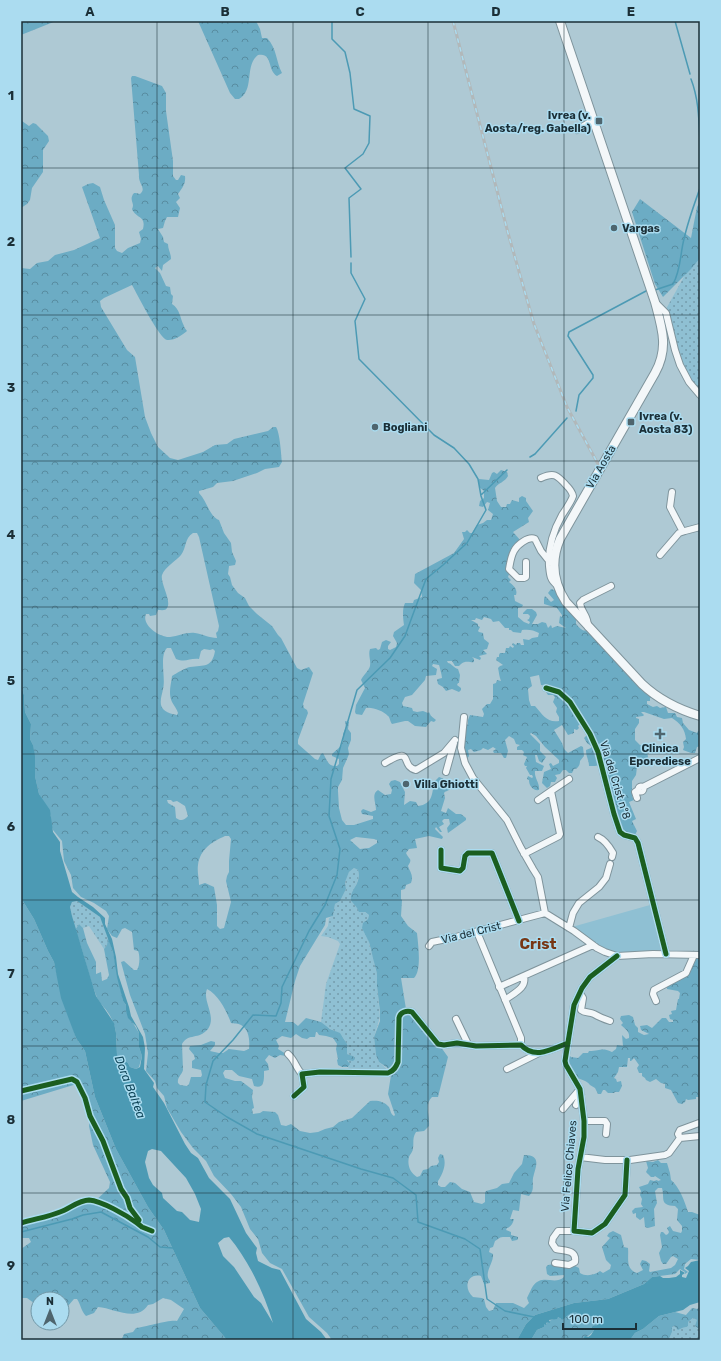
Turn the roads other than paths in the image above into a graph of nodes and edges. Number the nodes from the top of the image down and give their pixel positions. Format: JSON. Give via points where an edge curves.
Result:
{"nodes":[{"id":1,"x":560,"y":21,"type":"edge"},
{"id":2,"x":593,"y":120,"type":"junction"},
{"id":3,"x":577,"y":130,"type":"dead end"},
{"id":4,"x":655,"y":302,"type":"junction"},
{"id":5,"x":700,"y":395,"type":"edge"},
{"id":6,"x":541,"y":478,"type":"dead end"},
{"id":7,"x":672,"y":492,"type":"dead end"},
{"id":8,"x":700,"y":527,"type":"edge"},
{"id":9,"x":685,"y":531,"type":"junction"},
{"id":10,"x":660,"y":555,"type":"dead end"},
{"id":11,"x":549,"y":561,"type":"junction"},
{"id":12,"x":526,"y":562,"type":"dead end"},
{"id":13,"x":558,"y":585,"type":"junction"},
{"id":14,"x":611,"y":586,"type":"dead end"},
{"id":15,"x":588,"y":626,"type":"junction"},
{"id":16,"x":546,"y":688,"type":"dead end"},
{"id":17,"x":700,"y":716,"type":"edge"},
{"id":18,"x":464,"y":717,"type":"dead end"},
{"id":19,"x":455,"y":740,"type":"junction"},
{"id":20,"x":462,"y":741,"type":"junction"},
{"id":21,"x":700,"y":758,"type":"edge"},
{"id":22,"x":385,"y":763,"type":"dead end"},
{"id":23,"x":446,"y":772,"type":"dead end"},
{"id":24,"x":569,"y":778,"type":"dead end"},
{"id":25,"x":551,"y":791,"type":"junction"},
{"id":26,"x":637,"y":798,"type":"dead end"},
{"id":27,"x":538,"y":800,"type":"dead end"},
{"id":28,"x":598,"y":837,"type":"dead end"},
{"id":29,"x":441,"y":850,"type":"dead end"},
{"id":30,"x":524,"y":854,"type":"junction"},
{"id":31,"x":612,"y":857,"type":"dead end"},
{"id":32,"x":610,"y":864,"type":"dead end"},
{"id":33,"x":545,"y":912,"type":"junction"},
{"id":34,"x":518,"y":921,"type":"junction"},
{"id":35,"x":569,"y":928,"type":"junction"},
{"id":36,"x":477,"y":932,"type":"junction"},
{"id":37,"x":592,"y":945,"type":"junction"},
{"id":38,"x":429,"y":946,"type":"dead end"},
{"id":39,"x":666,"y":954,"type":"junction"},
{"id":40,"x":697,"y":955,"type":"edge"},
{"id":41,"x":617,"y":956,"type":"junction"},
{"id":42,"x":524,"y":976,"type":"junction"},
{"id":43,"x":499,"y":987,"type":"junction"},
{"id":44,"x":580,"y":993,"type":"junction"},
{"id":45,"x":505,"y":1000,"type":"junction"},
{"id":46,"x":656,"y":1001,"type":"dead end"},
{"id":47,"x":456,"y":1019,"type":"dead end"},
{"id":48,"x":610,"y":1021,"type":"dead end"},
{"id":49,"x":568,"y":1042,"type":"junction"},
{"id":50,"x":468,"y":1044,"type":"junction"},
{"id":51,"x":522,"y":1045,"type":"junction"},
{"id":52,"x":539,"y":1053,"type":"junction"},
{"id":53,"x":288,"y":1054,"type":"dead end"},
{"id":54,"x":507,"y":1069,"type":"dead end"},
{"id":55,"x":302,"y":1074,"type":"junction"},
{"id":56,"x":580,"y":1092,"type":"junction"},
{"id":57,"x":294,"y":1096,"type":"dead end"},
{"id":58,"x":576,"y":1106,"type":"dead end"},
{"id":59,"x":562,"y":1109,"type":"dead end"},
{"id":60,"x":584,"y":1121,"type":"junction"},
{"id":61,"x":694,"y":1123,"type":"dead end"},
{"id":62,"x":606,"y":1134,"type":"dead end"},
{"id":63,"x":700,"y":1136,"type":"edge"},
{"id":64,"x":680,"y":1138,"type":"junction"},
{"id":65,"x":580,"y":1157,"type":"junction"},
{"id":66,"x":627,"y":1160,"type":"junction"},
{"id":67,"x":574,"y":1231,"type":"junction"},
{"id":68,"x":555,"y":1262,"type":"dead end"}],
"edges":[{"from":1,"to":2,"type":"main road","name":"Via Aosta"},
{"from":2,"to":3,"type":"street"},
{"from":2,"to":4,"type":"main road","name":"Via Aosta"},
{"from":4,"to":5,"type":"street","via":[[666,313],[680,365]]},
{"from":4,"to":13,"type":"main road","name":"Via Aosta","via":[[663,333],[661,361],[560,538],[554,559]]},
{"from":6,"to":11,"type":"street","via":[[557,476],[573,496],[552,538]]},
{"from":7,"to":9,"type":"street","via":[[671,510]]},
{"from":8,"to":9,"type":"street"},
{"from":9,"to":10,"type":"street","via":[[680,532]]},
{"from":11,"to":12,"type":"street","via":[[531,538],[514,550],[509,569],[518,578],[525,578]]},
{"from":11,"to":13,"type":"street","via":[[552,581]]},
{"from":13,"to":15,"type":"main road","name":"Via Aosta","via":[[566,602]]},
{"from":14,"to":15,"type":"street","name":"Via Aosta","via":[[580,603],[580,608],[587,617]]},
{"from":15,"to":17,"type":"main road","name":"Via Aosta","via":[[656,696],[676,708]]},
{"from":16,"to":39,"type":"street","name":"Via del Crist n°8","via":[[559,692],[570,702],[590,734],[598,752],[620,832],[635,838],[638,844]]},
{"from":18,"to":20,"type":"street"},
{"from":19,"to":20,"type":"street"},
{"from":19,"to":22,"type":"street","via":[[444,753],[416,770],[411,768],[401,755]]},
{"from":19,"to":23,"type":"street"},
{"from":20,"to":30,"type":"street","via":[[462,755],[469,772],[507,820]]},
{"from":21,"to":26,"type":"street","via":[[635,792]]},
{"from":24,"to":25,"type":"street"},
{"from":25,"to":27,"type":"street"},
{"from":25,"to":30,"type":"street","via":[[560,834]]},
{"from":28,"to":31,"type":"street","via":[[608,844],[613,853]]},
{"from":29,"to":34,"type":"street","via":[[441,868],[460,871],[468,853],[492,853]]},
{"from":30,"to":33,"type":"street","via":[[538,877]]},
{"from":32,"to":35,"type":"street","via":[[600,887],[579,902]]},
{"from":33,"to":34,"type":"street","name":"Via del Crist"},
{"from":33,"to":35,"type":"street"},
{"from":34,"to":36,"type":"street","name":"Via del Crist"},
{"from":35,"to":37,"type":"street"},
{"from":36,"to":38,"type":"street","name":"Via del Crist","via":[[432,942]]},
{"from":36,"to":43,"type":"street"},
{"from":37,"to":41,"type":"street"},
{"from":37,"to":42,"type":"street"},
{"from":39,"to":40,"type":"street"},
{"from":39,"to":41,"type":"street"},
{"from":40,"to":46,"type":"street","via":[[686,972],[654,990],[652,994]]},
{"from":41,"to":44,"type":"street","name":"Via Felice Chiaves","via":[[590,977]]},
{"from":42,"to":43,"type":"street"},
{"from":42,"to":45,"type":"street","via":[[524,985]]},
{"from":43,"to":45,"type":"street"},
{"from":44,"to":48,"type":"street","via":[[583,998],[581,1010]]},
{"from":44,"to":49,"type":"street","name":"Via Felice Chiaves","via":[[572,1011]]},
{"from":45,"to":51,"type":"street"},
{"from":47,"to":50,"type":"street"},
{"from":49,"to":52,"type":"street"},
{"from":49,"to":56,"type":"street","name":"Via Felice Chiaves","via":[[566,1065]]},
{"from":50,"to":51,"type":"street"},
{"from":50,"to":55,"type":"street","via":[[438,1044],[412,1012],[404,1012],[399,1018],[398,1062],[392,1072]]},
{"from":51,"to":52,"type":"street"},
{"from":52,"to":54,"type":"street"},
{"from":53,"to":55,"type":"street"},
{"from":55,"to":57,"type":"street","via":[[304,1087]]},
{"from":56,"to":58,"type":"street","name":"Via Felice Chiaves"},
{"from":56,"to":59,"type":"street","name":"Via Felice Chiaves"},
{"from":56,"to":60,"type":"street","name":"Via Felice Chiaves"},
{"from":60,"to":62,"type":"street","name":"Via Felice Chiaves","via":[[605,1121]]},
{"from":60,"to":65,"type":"street","name":"Via Felice Chiaves"},
{"from":61,"to":64,"type":"street","name":"Via Felice Chiaves","via":[[680,1130]]},
{"from":63,"to":64,"type":"street"},
{"from":64,"to":66,"type":"street","name":"Via Felice Chiaves","via":[[667,1155]]},
{"from":65,"to":66,"type":"street","name":"Via Felice Chiaves"},
{"from":65,"to":67,"type":"street","name":"Via Felice Chiaves"},
{"from":66,"to":67,"type":"street","via":[[625,1195],[605,1224],[592,1233]]},
{"from":67,"to":68,"type":"street","via":[[558,1231],[552,1243],[556,1249],[573,1253],[576,1257],[575,1262],[568,1265]]}]}
